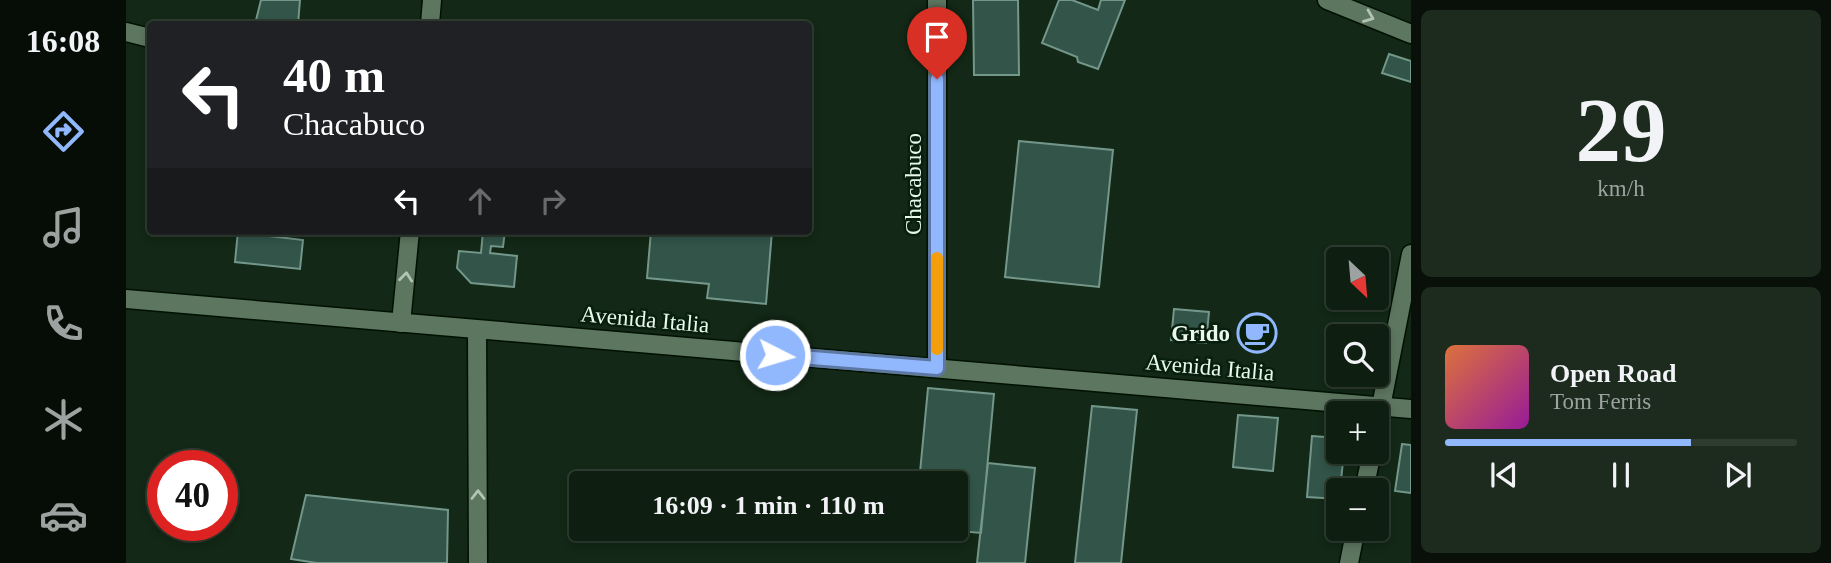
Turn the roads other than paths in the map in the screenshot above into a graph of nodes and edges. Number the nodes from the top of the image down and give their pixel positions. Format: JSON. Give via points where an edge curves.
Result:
{"nodes":[{"id":1,"x":432,"y":0,"type":"edge"},
{"id":2,"x":937,"y":0,"type":"edge"},
{"id":3,"x":1327,"y":0,"type":"edge"},
{"id":4,"x":430,"y":21,"type":"edge"},
{"id":5,"x":126,"y":32,"type":"edge"},
{"id":6,"x":1411,"y":34,"type":"edge"},
{"id":7,"x":147,"y":37,"type":"edge"},
{"id":8,"x":410,"y":235,"type":"edge"},
{"id":9,"x":1411,"y":254,"type":"edge"},
{"id":10,"x":126,"y":299,"type":"edge"},
{"id":11,"x":401,"y":323,"type":"junction"},
{"id":12,"x":477,"y":330,"type":"junction"},
{"id":13,"x":937,"y":368,"type":"junction"},
{"id":14,"x":1326,"y":401,"type":"edge"},
{"id":15,"x":1382,"y":401,"type":"edge"},
{"id":16,"x":1389,"y":407,"type":"edge"},
{"id":17,"x":1411,"y":409,"type":"edge"},
{"id":18,"x":1353,"y":541,"type":"edge"},
{"id":19,"x":478,"y":563,"type":"edge"},
{"id":20,"x":1349,"y":563,"type":"edge"}],
"edges":[{"from":1,"to":4,"type":"street"},
{"from":2,"to":13,"type":"street","name":"Chacabuco"},
{"from":3,"to":6,"type":"street","one_way":true},
{"from":5,"to":7,"type":"street"},
{"from":11,"to":8,"type":"street","one_way":true},
{"from":9,"to":15,"type":"street"},
{"from":10,"to":11,"type":"street","name":"Avenida Italia"},
{"from":11,"to":12,"type":"street","name":"Avenida Italia"},
{"from":12,"to":13,"type":"street","name":"Avenida Italia"},
{"from":19,"to":12,"type":"street","one_way":true},
{"from":13,"to":14,"type":"street","name":"Avenida Italia"},
{"from":16,"to":17,"type":"street","name":"Avenida Italia"},
{"from":18,"to":20,"type":"street"}]}
